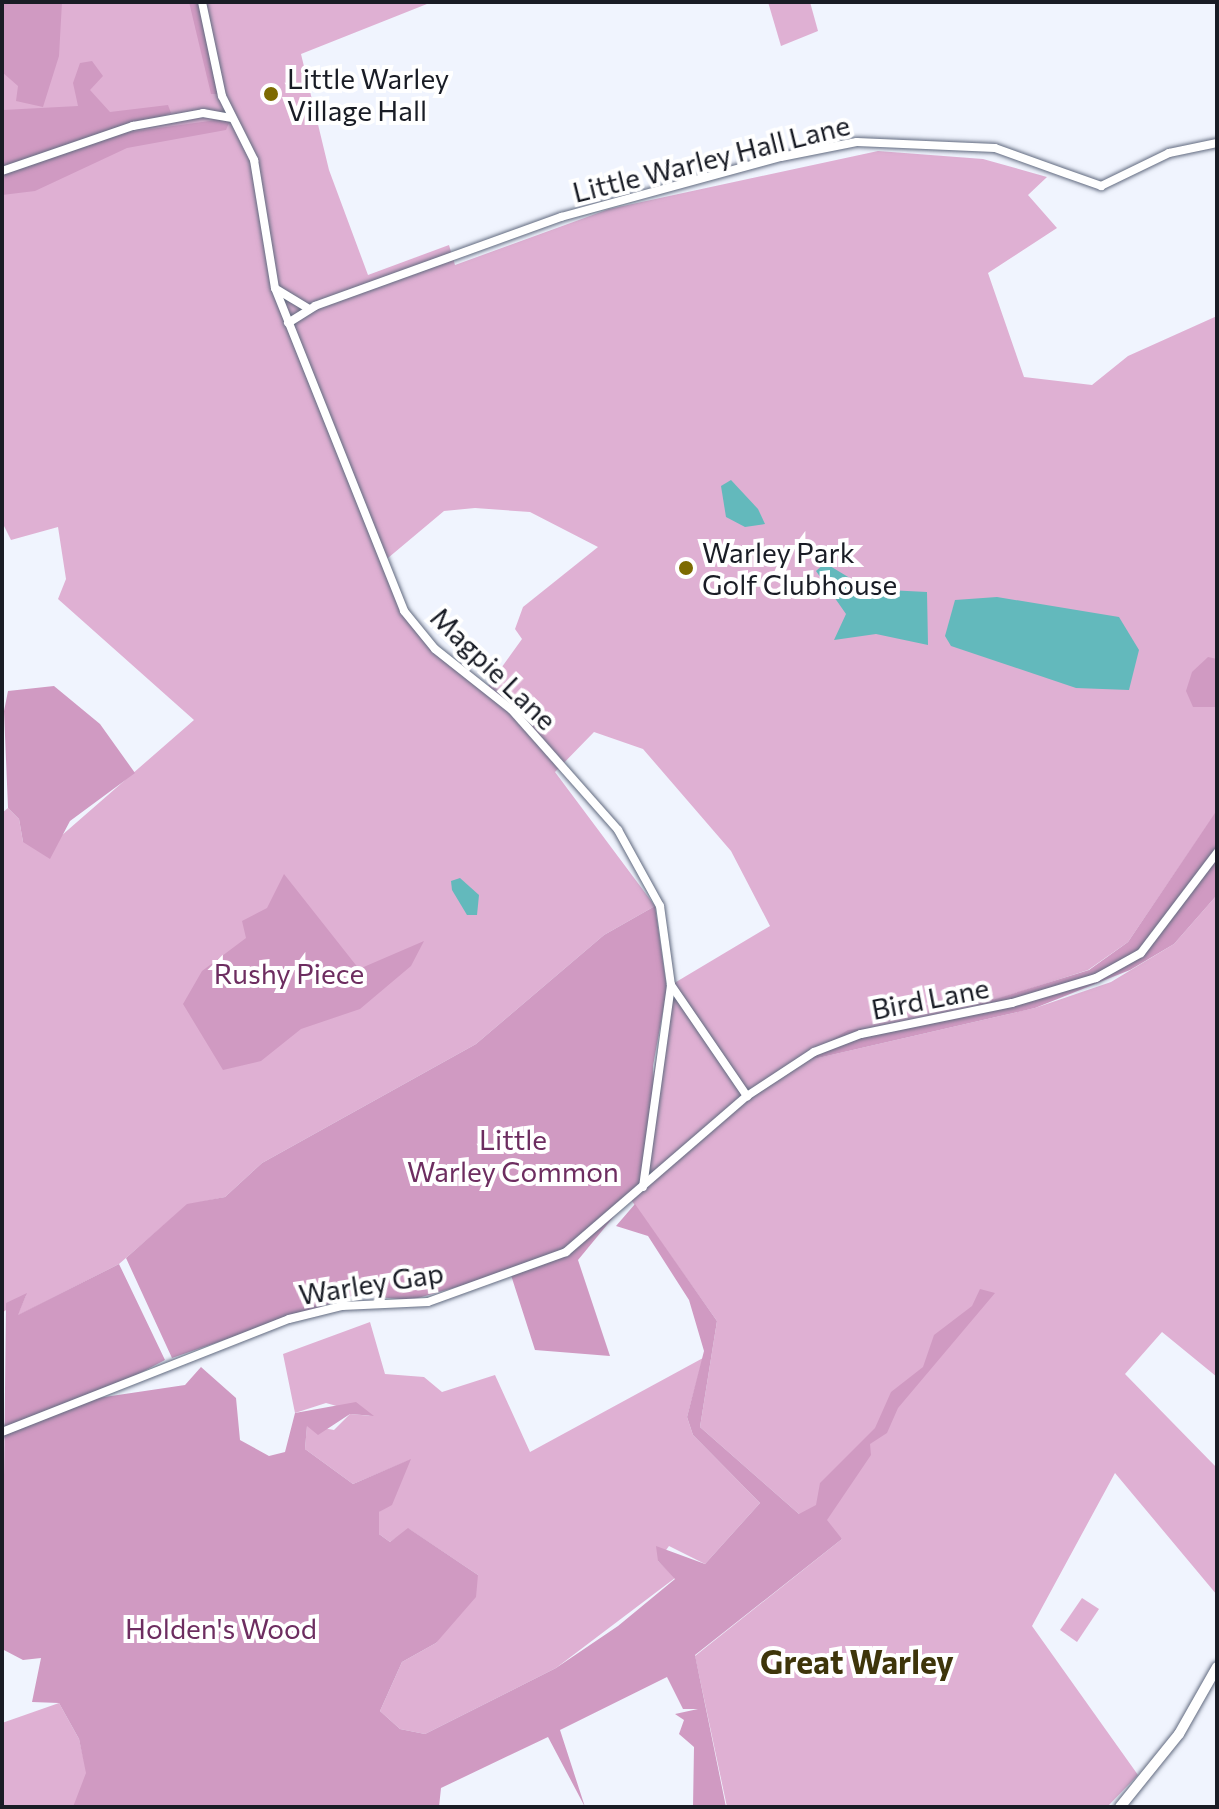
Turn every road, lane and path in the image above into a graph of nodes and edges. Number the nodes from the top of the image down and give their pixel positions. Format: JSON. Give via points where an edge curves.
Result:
{"nodes":[{"id":1,"x":202,"y":2,"type":"edge"},
{"id":2,"x":222,"y":96,"type":"junction"},
{"id":3,"x":209,"y":113,"type":"junction"},
{"id":4,"x":231,"y":118,"type":"junction"},
{"id":5,"x":1217,"y":143,"type":"edge"},
{"id":6,"x":2,"y":171,"type":"edge"},
{"id":7,"x":275,"y":288,"type":"junction"},
{"id":8,"x":309,"y":309,"type":"junction"},
{"id":9,"x":288,"y":323,"type":"junction"},
{"id":10,"x":1217,"y":853,"type":"edge"},
{"id":11,"x":671,"y":985,"type":"junction"},
{"id":12,"x":747,"y":1096,"type":"junction"},
{"id":13,"x":643,"y":1188,"type":"junction"},
{"id":14,"x":2,"y":1432,"type":"edge"},
{"id":15,"x":1217,"y":1667,"type":"edge"},
{"id":16,"x":1120,"y":1807,"type":"edge"}],
"edges":[{"from":1,"to":2,"type":"street","name":"Magpie Lane"},
{"from":2,"to":3,"type":"street"},
{"from":2,"to":4,"type":"street","name":"Magpie Lane"},
{"from":3,"to":4,"type":"street"},
{"from":3,"to":6,"type":"street","via":[[133,126]]},
{"from":4,"to":7,"type":"street","name":"Magpie Lane","via":[[254,160]]},
{"from":5,"to":8,"type":"street","name":"Little Warley Hall Lane","via":[[1169,153],[1101,186],[1075,182],[1021,152],[857,142],[591,207]]},
{"from":7,"to":8,"type":"street"},
{"from":7,"to":9,"type":"street","name":"Magpie Lane"},
{"from":8,"to":9,"type":"street","name":"Little Warley Hall Lane"},
{"from":9,"to":11,"type":"street","name":"Magpie Lane","via":[[404,611],[435,649],[512,710],[618,830],[660,906]]},
{"from":10,"to":12,"type":"street","name":"Bird Lane","via":[[1165,929],[1120,965],[999,1006],[832,1042]]},
{"from":11,"to":12,"type":"street","name":"Magpie Lane"},
{"from":11,"to":13,"type":"street","name":"Magpie Lane"},
{"from":12,"to":13,"type":"street","name":"Bird Lane"},
{"from":13,"to":14,"type":"street","name":"Warley Gap","via":[[583,1242],[541,1264],[428,1302],[342,1306],[289,1319]]},
{"from":15,"to":16,"type":"main road","via":[[1179,1734]]}]}
